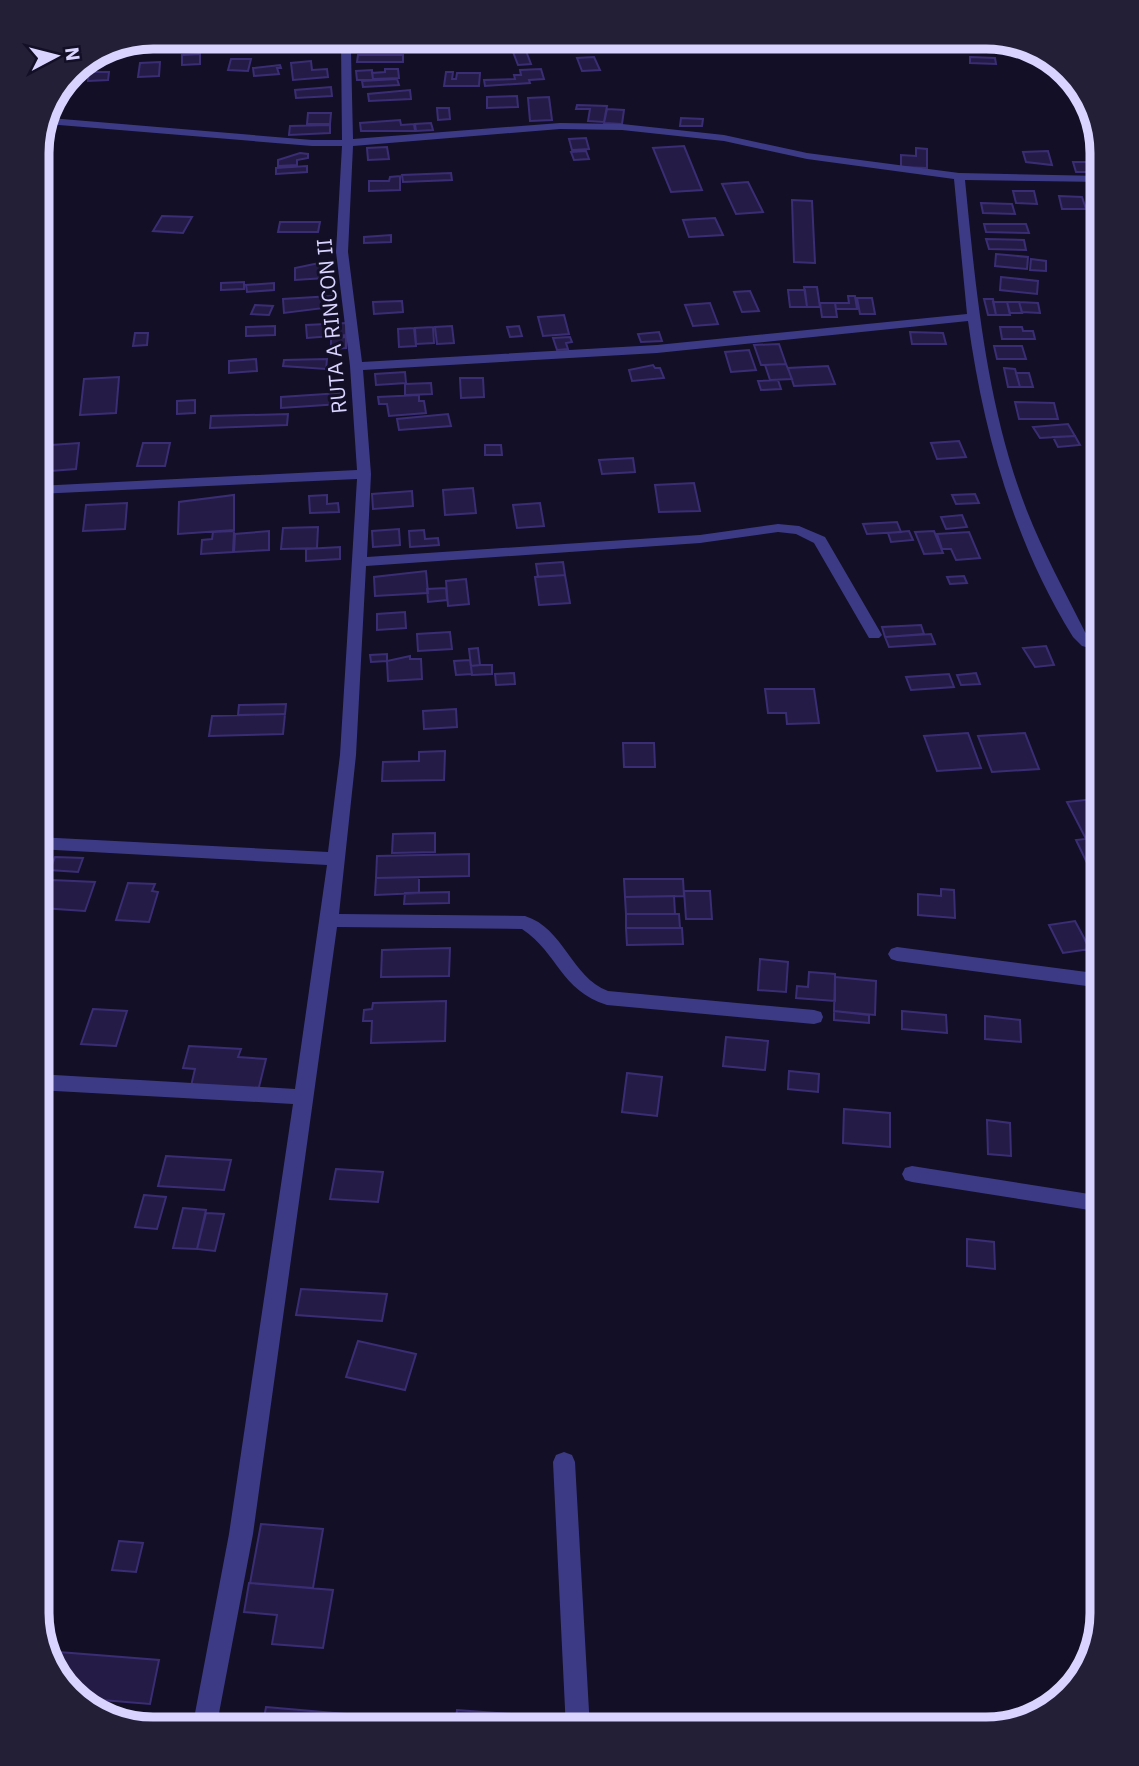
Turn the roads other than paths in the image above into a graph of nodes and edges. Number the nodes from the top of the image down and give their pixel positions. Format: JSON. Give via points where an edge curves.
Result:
{"nodes":[{"id":1,"x":346,"y":49,"type":"edge"},
{"id":2,"x":55,"y":122,"type":"edge"},
{"id":3,"x":346,"y":144,"type":"junction"},
{"id":4,"x":960,"y":176,"type":"junction"},
{"id":5,"x":1090,"y":179,"type":"edge"},
{"id":6,"x":971,"y":317,"type":"junction"},
{"id":7,"x":356,"y":366,"type":"junction"},
{"id":8,"x":364,"y":474,"type":"junction"},
{"id":9,"x":49,"y":489,"type":"edge"},
{"id":10,"x":358,"y":562,"type":"junction"},
{"id":11,"x":874,"y":635,"type":"dead end"},
{"id":12,"x":1090,"y":644,"type":"edge"},
{"id":13,"x":49,"y":844,"type":"edge"},
{"id":14,"x":335,"y":859,"type":"junction"},
{"id":15,"x":329,"y":920,"type":"junction"},
{"id":16,"x":897,"y":954,"type":"dead end"},
{"id":17,"x":1090,"y":979,"type":"edge"},
{"id":18,"x":814,"y":1017,"type":"dead end"},
{"id":19,"x":49,"y":1083,"type":"edge"},
{"id":20,"x":303,"y":1097,"type":"junction"},
{"id":21,"x":912,"y":1174,"type":"dead end"},
{"id":22,"x":1090,"y":1201,"type":"edge"},
{"id":23,"x":564,"y":1462,"type":"dead end"},
{"id":24,"x":206,"y":1717,"type":"edge"},
{"id":25,"x":577,"y":1717,"type":"edge"}],
"edges":[{"from":1,"to":3,"type":"street","name":"RUTA A RINCON II"},
{"from":2,"to":3,"type":"street"},
{"from":3,"to":4,"type":"street","via":[[560,126],[622,127],[724,138],[807,156]]},
{"from":3,"to":7,"type":"street","name":"RUTA A RINCON II","via":[[342,252]]},
{"from":4,"to":5,"type":"street"},
{"from":4,"to":6,"type":"street"},
{"from":6,"to":7,"type":"street","via":[[657,349]]},
{"from":6,"to":12,"type":"street","via":[[1013,495],[1077,634]]},
{"from":7,"to":8,"type":"street","name":"RUTA A RINCON II"},
{"from":8,"to":9,"type":"street"},
{"from":8,"to":10,"type":"street","name":"RUTA A RINCON II"},
{"from":10,"to":11,"type":"street","via":[[700,539],[789,528],[820,540]]},
{"from":10,"to":14,"type":"street","name":"RUTA A RINCON II","via":[[348,755]]},
{"from":13,"to":14,"type":"street"},
{"from":14,"to":15,"type":"street","name":"RUTA A RINCON II"},
{"from":15,"to":18,"type":"street","via":[[526,923],[556,946],[579,985],[589,993]]},
{"from":15,"to":20,"type":"street","name":"RUTA A RINCON II"},
{"from":16,"to":17,"type":"street"},
{"from":19,"to":20,"type":"street"},
{"from":20,"to":24,"type":"street","name":"RUTA A RINCON II","via":[[241,1534]]},
{"from":21,"to":22,"type":"street"},
{"from":23,"to":25,"type":"street"}]}
